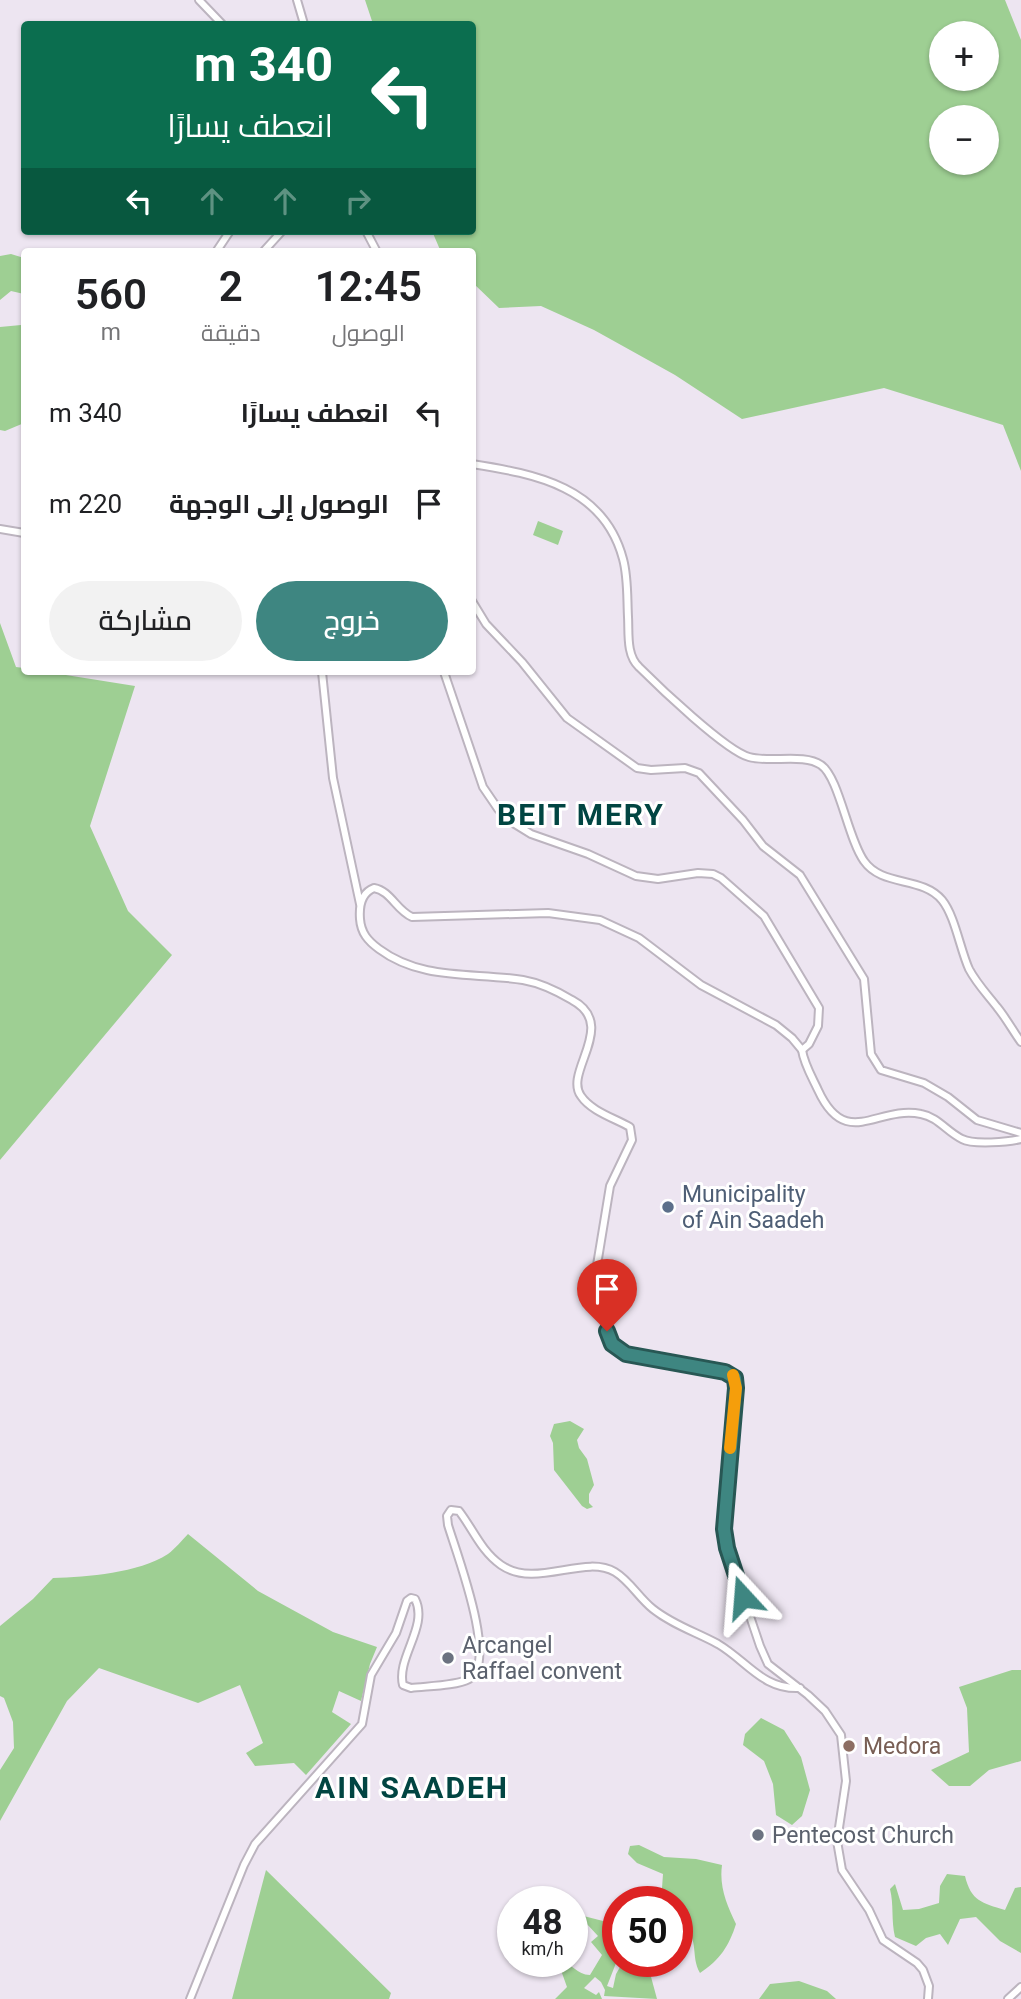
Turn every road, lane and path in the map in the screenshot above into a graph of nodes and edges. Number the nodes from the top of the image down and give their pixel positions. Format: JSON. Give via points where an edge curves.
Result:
{"nodes":[{"id":1,"x":199,"y":0,"type":"edge"},
{"id":2,"x":297,"y":0,"type":"edge"},
{"id":3,"x":219,"y":21,"type":"edge"},
{"id":4,"x":303,"y":21,"type":"edge"},
{"id":5,"x":278,"y":235,"type":"edge"},
{"id":6,"x":266,"y":248,"type":"edge"},
{"id":7,"x":476,"y":465,"type":"edge"},
{"id":8,"x":0,"y":529,"type":"edge"},
{"id":9,"x":21,"y":532,"type":"edge"},
{"id":10,"x":476,"y":608,"type":"edge"},
{"id":11,"x":322,"y":675,"type":"edge"},
{"id":12,"x":445,"y":675,"type":"edge"},
{"id":13,"x":360,"y":904,"type":"junction"},
{"id":14,"x":1021,"y":1042,"type":"edge"},
{"id":15,"x":800,"y":1048,"type":"junction"},
{"id":16,"x":1021,"y":1133,"type":"edge"},
{"id":17,"x":1021,"y":1139,"type":"edge"},
{"id":18,"x":800,"y":1688,"type":"junction"},
{"id":19,"x":1021,"y":1986,"type":"edge"},
{"id":20,"x":190,"y":1999,"type":"edge"},
{"id":21,"x":928,"y":1999,"type":"edge"},
{"id":22,"x":1008,"y":1999,"type":"edge"}],
"edges":[{"from":1,"to":3,"type":"street"},
{"from":2,"to":4,"type":"street"},
{"from":5,"to":6,"type":"street"},
{"from":7,"to":14,"type":"street","via":[[549,481],[591,504],[622,556],[633,660],[742,755],[810,760],[823,766],[863,861],[890,878],[930,890],[943,902],[970,972]]},
{"from":8,"to":9,"type":"street"},
{"from":10,"to":16,"type":"street","via":[[567,718],[636,768],[685,768],[702,776],[763,846],[800,875],[864,979],[871,1054],[878,1068],[930,1086],[981,1122]]},
{"from":11,"to":13,"type":"street","via":[[333,778]]},
{"from":12,"to":15,"type":"street","via":[[483,787],[502,814],[531,834],[636,876],[658,879],[707,872],[721,878],[767,919],[817,1004],[820,1018],[809,1044]]},
{"from":13,"to":15,"type":"street","via":[[374,888],[384,891],[400,911],[412,917],[548,913],[600,920],[639,937],[701,985],[776,1025]]},
{"from":13,"to":18,"type":"street","via":[[364,934],[398,960],[433,972],[527,981],[571,999],[586,1012],[590,1043],[576,1081],[579,1094],[630,1127],[633,1134],[612,1178],[597,1261],[596,1285],[609,1337],[630,1356],[725,1372],[735,1378],[725,1502],[727,1548],[767,1662]]},
{"from":15,"to":17,"type":"street","via":[[822,1099],[846,1122],[912,1112],[929,1115],[964,1141]]},
{"from":18,"to":20,"type":"street","via":[[774,1685],[759,1677],[724,1648],[660,1615],[608,1569],[595,1565],[538,1573],[503,1566],[453,1509],[447,1518],[481,1650],[476,1674],[466,1681],[407,1688],[401,1680],[418,1612],[417,1602],[411,1598],[406,1602],[397,1633],[371,1675],[362,1724],[255,1844]]},
{"from":18,"to":21,"type":"street","via":[[831,1718],[844,1744],[846,1781],[837,1841],[842,1870],[883,1940],[923,1970]]},
{"from":19,"to":22,"type":"street"}]}
